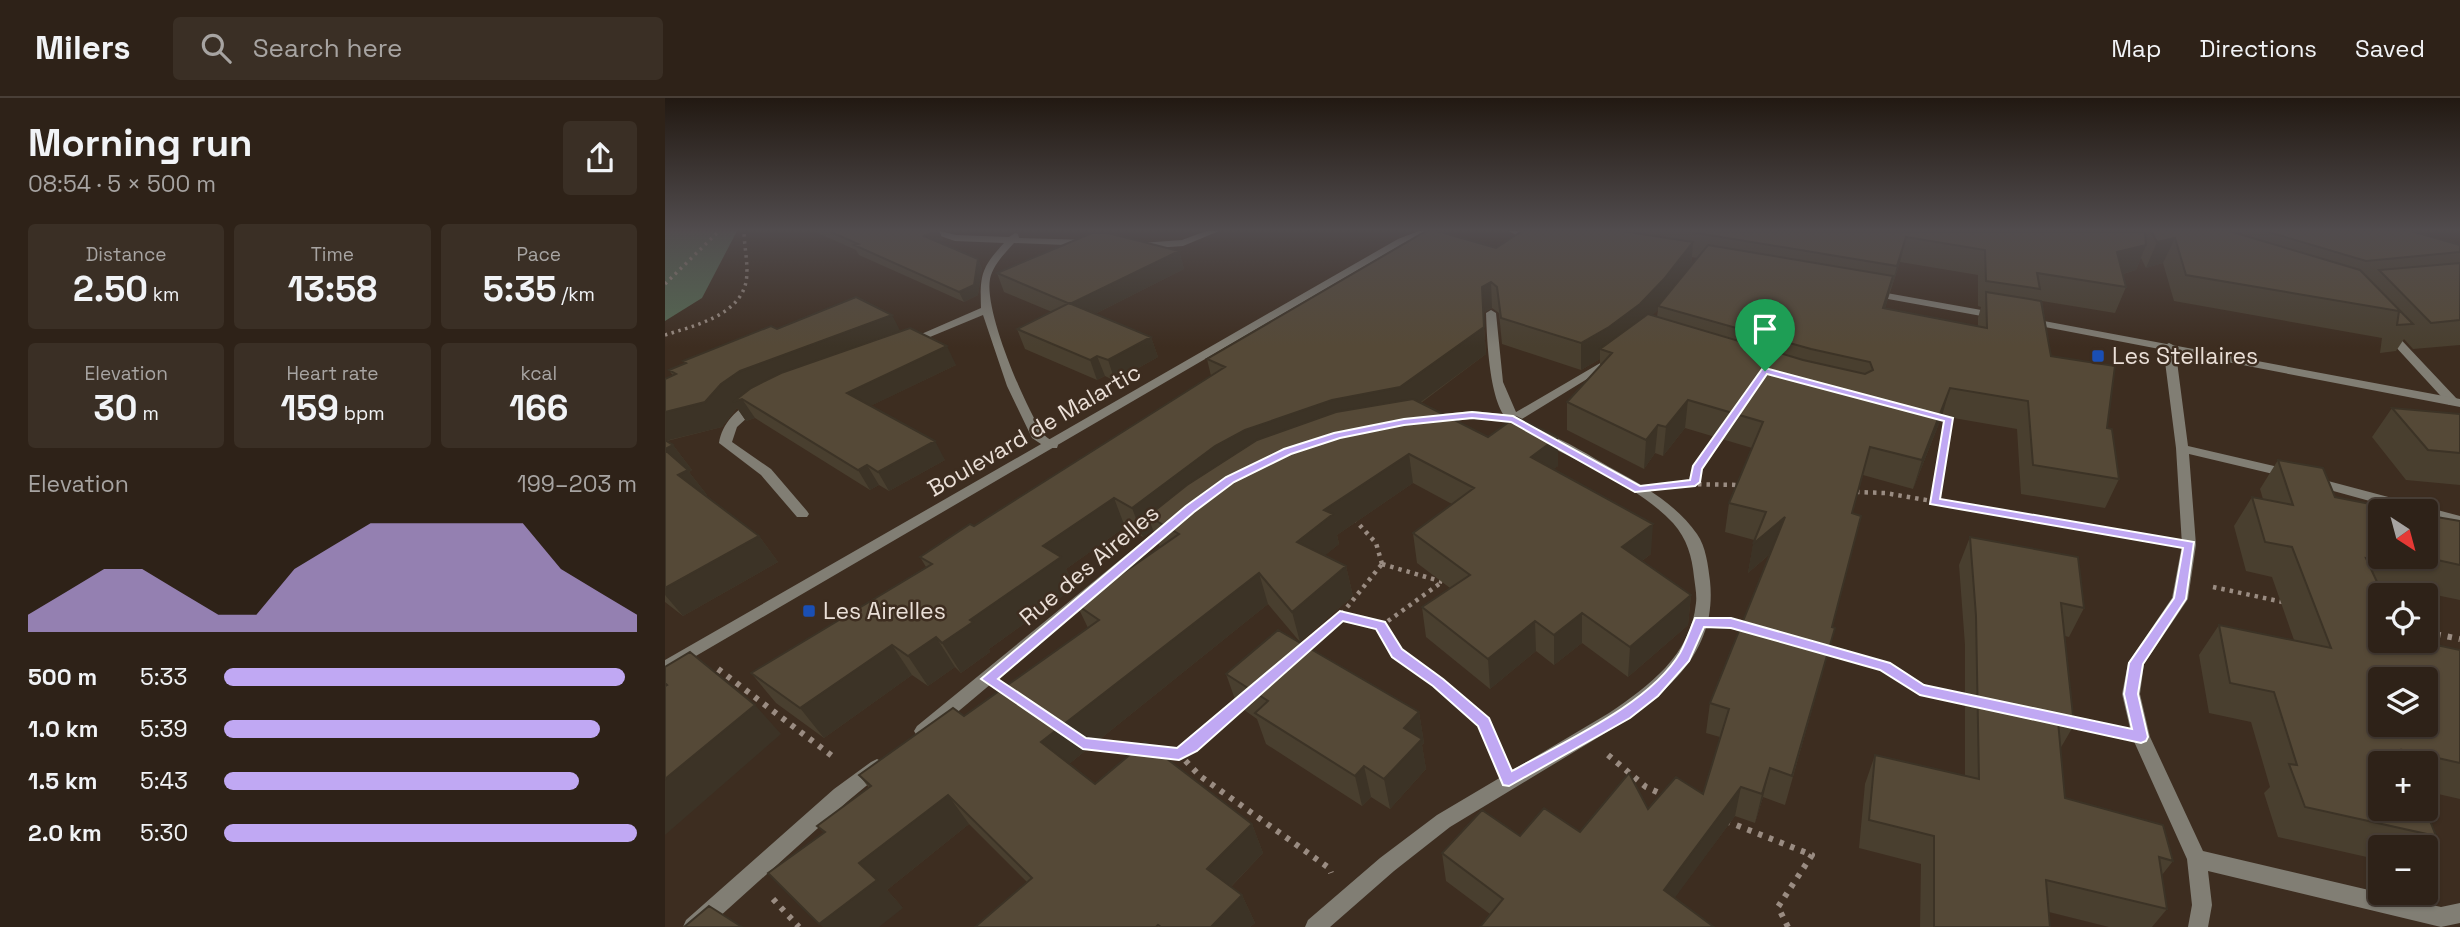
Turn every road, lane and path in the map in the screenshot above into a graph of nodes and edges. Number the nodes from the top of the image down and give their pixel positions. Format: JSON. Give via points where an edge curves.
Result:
{"nodes":[{"id":1,"x":680,"y":270,"type":"edge"},
{"id":2,"x":746,"y":270,"type":"edge"},
{"id":3,"x":989,"y":270,"type":"edge"},
{"id":4,"x":1350,"y":270,"type":"edge"},
{"id":5,"x":665,"y":284,"type":"edge"},
{"id":6,"x":1851,"y":290,"type":"edge"},
{"id":7,"x":986,"y":310,"type":"junction"},
{"id":8,"x":1491,"y":313,"type":"dead end"},
{"id":9,"x":2378,"y":322,"type":"edge"},
{"id":10,"x":665,"y":335,"type":"edge"},
{"id":11,"x":2169,"y":346,"type":"junction"},
{"id":12,"x":891,"y":350,"type":"edge"},
{"id":13,"x":1624,"y":350,"type":"edge"},
{"id":14,"x":762,"y":401,"type":"edge"},
{"id":15,"x":2456,"y":402,"type":"edge"},
{"id":16,"x":1936,"y":416,"type":"edge"},
{"id":17,"x":1513,"y":419,"type":"junction"},
{"id":18,"x":1417,"y":421,"type":"edge"},
{"id":19,"x":1727,"y":425,"type":"edge"},
{"id":20,"x":1052,"y":445,"type":"junction"},
{"id":21,"x":2182,"y":449,"type":"junction"},
{"id":22,"x":1695,"y":482,"type":"junction"},
{"id":23,"x":1749,"y":485,"type":"edge"},
{"id":24,"x":1639,"y":489,"type":"junction"},
{"id":25,"x":1844,"y":491,"type":"edge"},
{"id":26,"x":2381,"y":499,"type":"edge"},
{"id":27,"x":1934,"y":501,"type":"junction"},
{"id":28,"x":802,"y":514,"type":"dead end"},
{"id":29,"x":1351,"y":515,"type":"edge"},
{"id":30,"x":2438,"y":515,"type":"edge"},
{"id":31,"x":1180,"y":518,"type":"edge"},
{"id":32,"x":2460,"y":521,"type":"edge"},
{"id":33,"x":2189,"y":545,"type":"junction"},
{"id":34,"x":1382,"y":564,"type":"junction"},
{"id":35,"x":1454,"y":573,"type":"edge"},
{"id":36,"x":2183,"y":580,"type":"junction"},
{"id":37,"x":1443,"y":582,"type":"junction"},
{"id":38,"x":2288,"y":603,"type":"dead end"},
{"id":39,"x":1340,"y":616,"type":"junction"},
{"id":40,"x":1381,"y":626,"type":"junction"},
{"id":41,"x":2438,"y":635,"type":"edge"},
{"id":42,"x":2460,"y":639,"type":"edge"},
{"id":43,"x":1821,"y":648,"type":"edge"},
{"id":44,"x":695,"y":651,"type":"junction"},
{"id":45,"x":1291,"y":659,"type":"edge"},
{"id":46,"x":665,"y":668,"type":"edge"},
{"id":47,"x":1251,"y":694,"type":"edge"},
{"id":48,"x":1972,"y":701,"type":"dead end"},
{"id":49,"x":2063,"y":720,"type":"edge"},
{"id":50,"x":1591,"y":733,"type":"junction"},
{"id":51,"x":914,"y":737,"type":"edge"},
{"id":52,"x":2141,"y":737,"type":"junction"},
{"id":53,"x":1083,"y":743,"type":"dead end"},
{"id":54,"x":893,"y":754,"type":"edge"},
{"id":55,"x":1179,"y":754,"type":"junction"},
{"id":56,"x":862,"y":779,"type":"junction"},
{"id":57,"x":1509,"y":780,"type":"junction"},
{"id":58,"x":1671,"y":798,"type":"edge"},
{"id":59,"x":1722,"y":819,"type":"edge"},
{"id":60,"x":2197,"y":859,"type":"junction"},
{"id":61,"x":1342,"y":901,"type":"junction"},
{"id":62,"x":2460,"y":912,"type":"edge"},
{"id":63,"x":693,"y":927,"type":"edge"},
{"id":64,"x":1315,"y":927,"type":"edge"},
{"id":65,"x":1788,"y":927,"type":"edge"},
{"id":66,"x":2198,"y":927,"type":"edge"}],
"edges":[{"from":1,"to":5,"type":"path"},
{"from":2,"to":10,"type":"path","via":[[739,300],[716,315]]},
{"from":3,"to":7,"type":"street"},
{"from":4,"to":20,"type":"street","name":"Boulevard de Malartic"},
{"from":6,"to":11,"type":"street"},
{"from":7,"to":12,"type":"street"},
{"from":7,"to":20,"type":"street","via":[[1013,386],[1038,438]]},
{"from":8,"to":17,"type":"street","via":[[1497,382]]},
{"from":9,"to":15,"type":"street"},
{"from":11,"to":15,"type":"street"},
{"from":11,"to":21,"type":"street"},
{"from":13,"to":17,"type":"street"},
{"from":14,"to":28,"type":"street","via":[[732,422],[725,443],[766,472]]},
{"from":16,"to":27,"type":"path","via":[[1949,420]]},
{"from":17,"to":18,"type":"street","via":[[1472,415]]},
{"from":17,"to":24,"type":"street"},
{"from":19,"to":22,"type":"path","via":[[1697,469]]},
{"from":20,"to":44,"type":"street","name":"Boulevard de Malartic"},
{"from":21,"to":26,"type":"street"},
{"from":21,"to":33,"type":"street"},
{"from":22,"to":23,"type":"path"},
{"from":22,"to":24,"type":"path"},
{"from":24,"to":50,"type":"street","via":[[1691,536],[1705,586],[1700,622],[1684,657],[1653,692]]},
{"from":25,"to":27,"type":"path"},
{"from":27,"to":33,"type":"path"},
{"from":29,"to":34,"type":"path","via":[[1376,543]]},
{"from":30,"to":32,"type":"street"},
{"from":31,"to":51,"type":"street","name":"Rue des Airelles"},
{"from":33,"to":36,"type":"street"},
{"from":34,"to":37,"type":"path"},
{"from":34,"to":39,"type":"path"},
{"from":35,"to":37,"type":"path"},
{"from":36,"to":38,"type":"path"},
{"from":36,"to":52,"type":"street","via":[[2180,599],[2136,663],[2131,694]]},
{"from":37,"to":40,"type":"path"},
{"from":39,"to":40,"type":"path"},
{"from":39,"to":45,"type":"path"},
{"from":40,"to":57,"type":"path","via":[[1397,653],[1484,722]]},
{"from":41,"to":42,"type":"path"},
{"from":43,"to":48,"type":"path","via":[[1885,666],[1920,690]]},
{"from":44,"to":46,"type":"street","name":"Boulevard de Malartic"},
{"from":44,"to":56,"type":"path"},
{"from":47,"to":55,"type":"path"},
{"from":49,"to":52,"type":"path"},
{"from":50,"to":57,"type":"street"},
{"from":50,"to":58,"type":"path","via":[[1607,754],[1646,788]]},
{"from":52,"to":60,"type":"street"},
{"from":53,"to":55,"type":"path"},
{"from":54,"to":56,"type":"street"},
{"from":55,"to":61,"type":"path","via":[[1200,776],[1329,868]]},
{"from":56,"to":63,"type":"street"},
{"from":57,"to":61,"type":"street","via":[[1411,842]]},
{"from":59,"to":65,"type":"path","via":[[1812,855],[1777,907]]},
{"from":60,"to":62,"type":"street","via":[[2441,917]]},
{"from":60,"to":66,"type":"street","via":[[2202,905]]},
{"from":61,"to":64,"type":"street"}]}
